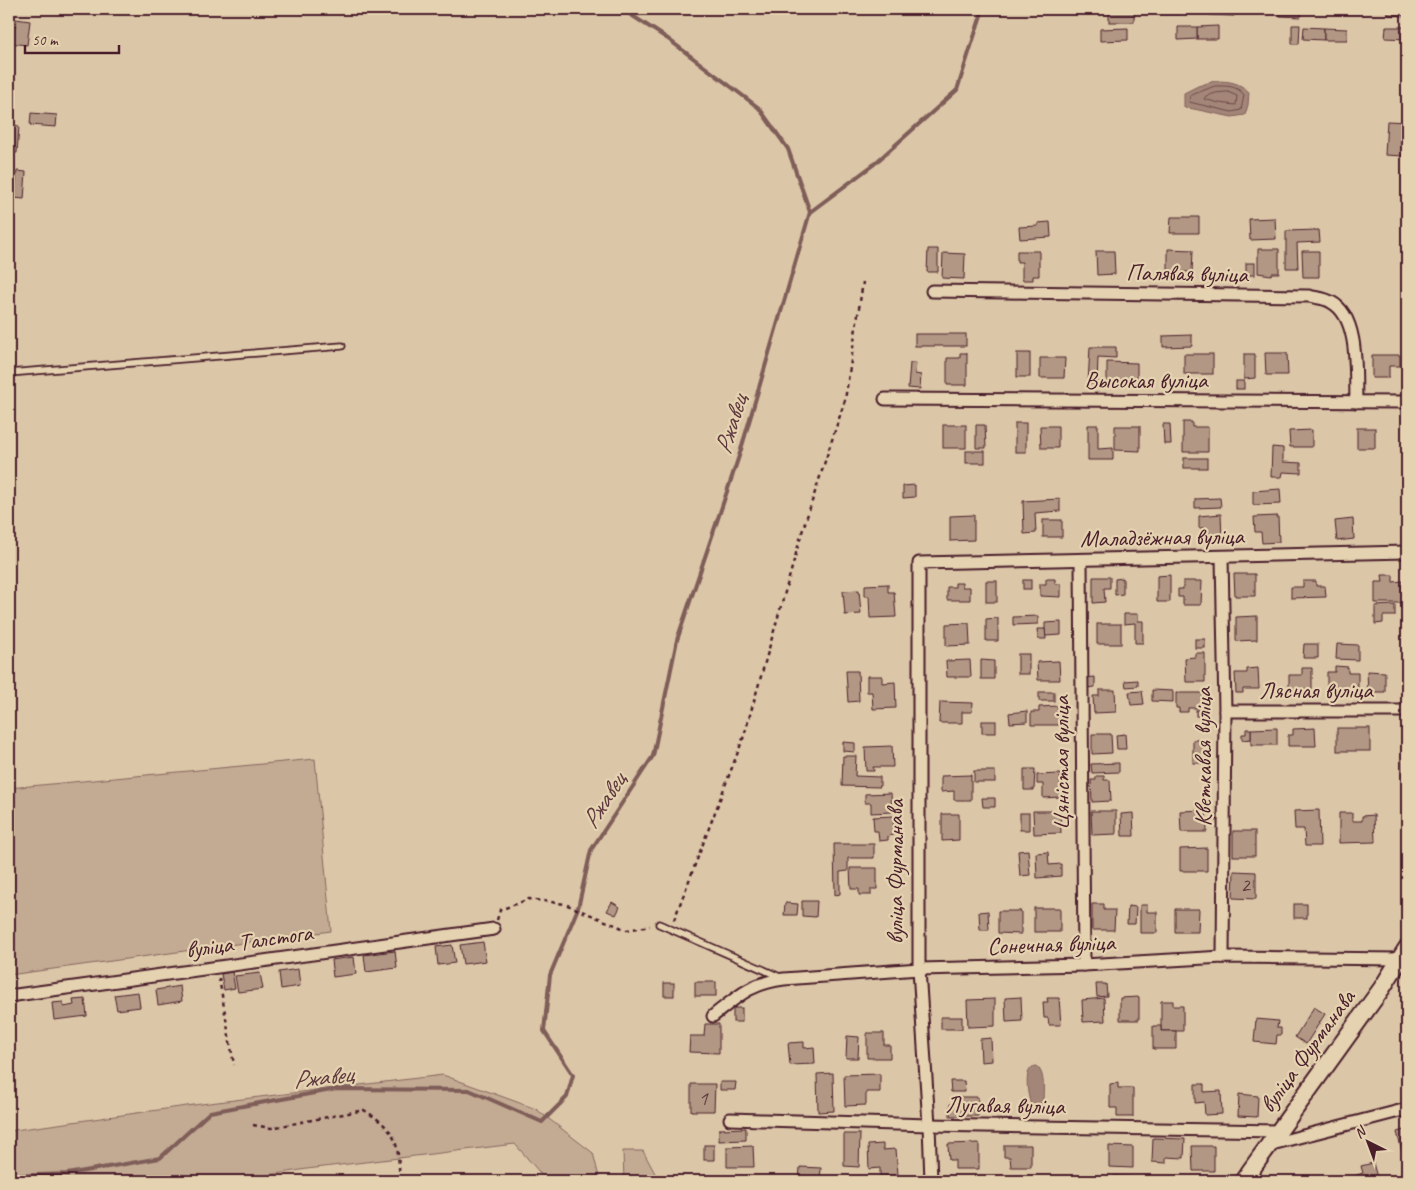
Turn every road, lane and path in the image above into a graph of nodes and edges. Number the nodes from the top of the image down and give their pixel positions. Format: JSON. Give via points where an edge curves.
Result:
{"nodes":[{"id":1,"x":863,"y":282,"type":"dead end"},
{"id":2,"x":932,"y":291,"type":"dead end"},
{"id":3,"x":342,"y":346,"type":"dead end"},
{"id":4,"x":9,"y":373,"type":"edge"},
{"id":5,"x":885,"y":399,"type":"dead end"},
{"id":6,"x":1356,"y":402,"type":"junction"},
{"id":7,"x":1407,"y":402,"type":"edge"},
{"id":8,"x":1407,"y":552,"type":"edge"},
{"id":9,"x":1222,"y":557,"type":"junction"},
{"id":10,"x":1081,"y":560,"type":"junction"},
{"id":11,"x":918,"y":563,"type":"joint"},
{"id":12,"x":1224,"y":711,"type":"junction"},
{"id":13,"x":1407,"y":711,"type":"edge"},
{"id":14,"x":659,"y":924,"type":"joint"},
{"id":15,"x":494,"y":929,"type":"joint"},
{"id":16,"x":670,"y":929,"type":"junction"},
{"id":17,"x":1404,"y":953,"type":"edge"},
{"id":18,"x":1223,"y":957,"type":"junction"},
{"id":19,"x":1084,"y":965,"type":"junction"},
{"id":20,"x":218,"y":967,"type":"junction"},
{"id":21,"x":919,"y":969,"type":"junction"},
{"id":22,"x":784,"y":979,"type":"junction"},
{"id":23,"x":9,"y":996,"type":"edge"},
{"id":24,"x":713,"y":1016,"type":"dead end"},
{"id":25,"x":234,"y":1065,"type":"dead end"},
{"id":26,"x":1407,"y":1109,"type":"edge"},
{"id":27,"x":730,"y":1118,"type":"dead end"},
{"id":28,"x":929,"y":1125,"type":"junction"},
{"id":29,"x":254,"y":1126,"type":"dead end"},
{"id":30,"x":1279,"y":1131,"type":"junction"},
{"id":31,"x":1268,"y":1145,"type":"junction"},
{"id":32,"x":400,"y":1181,"type":"edge"},
{"id":33,"x":931,"y":1181,"type":"edge"},
{"id":34,"x":1244,"y":1181,"type":"edge"}],
"edges":[{"from":1,"to":16,"type":"path","via":[[845,400],[803,529],[744,736]]},
{"from":2,"to":6,"type":"street","name":"Палявая вуліца","via":[[1309,296],[1331,301],[1345,313],[1353,340]]},
{"from":3,"to":4,"type":"lane"},
{"from":5,"to":6,"type":"street","name":"Высокая вуліца"},
{"from":6,"to":7,"type":"street","name":"Высокая вуліца"},
{"from":8,"to":9,"type":"street","name":"Маладзёжная вуліца"},
{"from":9,"to":10,"type":"street","name":"Маладзёжная вуліца"},
{"from":9,"to":12,"type":"street","name":"Кветкавая вуліца"},
{"from":10,"to":11,"type":"street","name":"Маладзёжная вуліца"},
{"from":10,"to":19,"type":"street","name":"Цяністая вуліца"},
{"from":11,"to":21,"type":"street","name":"вуліца Фурманава"},
{"from":12,"to":13,"type":"street","name":"Лясная вуліца"},
{"from":12,"to":18,"type":"street","name":"Кветкавая вуліца"},
{"from":14,"to":15,"type":"path","via":[[628,930],[569,906],[529,899],[500,910]]},
{"from":14,"to":16,"type":"lane"},
{"from":15,"to":20,"type":"street","name":"вуліца Талстога"},
{"from":16,"to":22,"type":"lane"},
{"from":17,"to":18,"type":"street","name":"Сонечная вуліца"},
{"from":17,"to":30,"type":"main road","name":"вуліца Фурманава"},
{"from":18,"to":19,"type":"street","name":"Сонечная вуліца"},
{"from":19,"to":21,"type":"street","name":"Сонечная вуліца"},
{"from":20,"to":23,"type":"street","name":"вуліца Талстога"},
{"from":20,"to":25,"type":"path"},
{"from":21,"to":22,"type":"street","name":"Сонечная вуліца"},
{"from":21,"to":28,"type":"street","name":"вуліца Фурманава"},
{"from":22,"to":24,"type":"street","name":"Сонечная вуліца","via":[[754,985]]},
{"from":26,"to":31,"type":"street"},
{"from":27,"to":28,"type":"street","name":"Лугавая вуліца"},
{"from":28,"to":30,"type":"street","name":"Лугавая вуліца"},
{"from":28,"to":33,"type":"street","name":"вуліца Фурманава"},
{"from":29,"to":32,"type":"path","via":[[271,1128],[364,1110],[384,1123],[397,1142]]},
{"from":30,"to":31,"type":"main road","name":"вуліца Фурманава"},
{"from":31,"to":34,"type":"main road","name":"вуліца Фурманава"}]}
